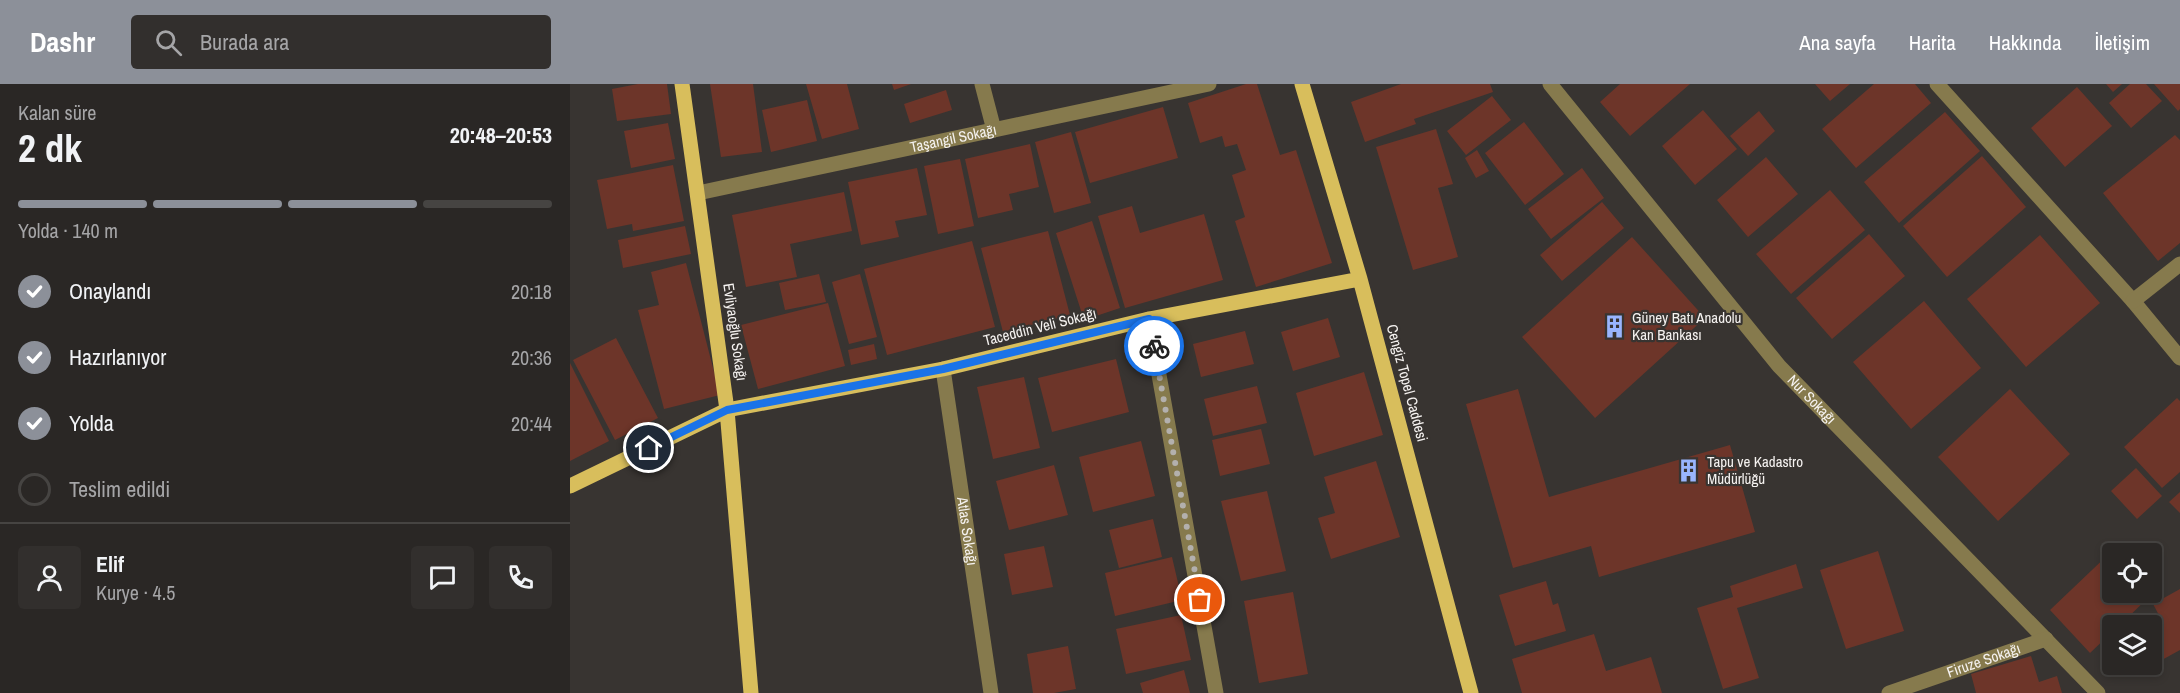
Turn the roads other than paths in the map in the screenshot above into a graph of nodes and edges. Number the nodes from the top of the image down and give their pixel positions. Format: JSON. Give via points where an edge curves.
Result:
{"nodes":[{"id":1,"x":682,"y":84,"type":"edge"},
{"id":2,"x":982,"y":84,"type":"edge"},
{"id":3,"x":1209,"y":84,"type":"edge"},
{"id":4,"x":1302,"y":84,"type":"edge"},
{"id":5,"x":1550,"y":84,"type":"edge"},
{"id":6,"x":1937,"y":84,"type":"edge"},
{"id":7,"x":994,"y":130,"type":"junction"},
{"id":8,"x":698,"y":193,"type":"junction"},
{"id":9,"x":2180,"y":264,"type":"edge"},
{"id":10,"x":1360,"y":279,"type":"junction"},
{"id":11,"x":2133,"y":301,"type":"junction"},
{"id":12,"x":1149,"y":319,"type":"junction"},
{"id":13,"x":2180,"y":358,"type":"edge"},
{"id":14,"x":943,"y":369,"type":"junction"},
{"id":15,"x":727,"y":410,"type":"junction"},
{"id":16,"x":570,"y":486,"type":"edge"},
{"id":17,"x":2046,"y":639,"type":"junction"},
{"id":18,"x":751,"y":693,"type":"edge"},
{"id":19,"x":991,"y":693,"type":"edge"},
{"id":20,"x":1216,"y":693,"type":"edge"},
{"id":21,"x":1471,"y":693,"type":"edge"},
{"id":22,"x":1889,"y":693,"type":"edge"},
{"id":23,"x":2098,"y":693,"type":"edge"}],
"edges":[{"from":1,"to":8,"type":"main road","name":"Evliyaoğlu Sokağı"},
{"from":2,"to":7,"type":"street"},
{"from":3,"to":7,"type":"street","name":"Taşangil Sokağı"},
{"from":4,"to":10,"type":"main road","name":"Cengiz Topel Caddesi"},
{"from":5,"to":17,"type":"street","name":"Nur Sokağı","via":[[1779,366]]},
{"from":6,"to":11,"type":"street"},
{"from":7,"to":8,"type":"street","name":"Taşangil Sokağı"},
{"from":8,"to":15,"type":"main road","name":"Evliyaoğlu Sokağı"},
{"from":9,"to":11,"type":"street"},
{"from":10,"to":12,"type":"main road","name":"Taceddin Veli Sokağı"},
{"from":10,"to":21,"type":"main road","name":"Cengiz Topel Caddesi"},
{"from":11,"to":13,"type":"street"},
{"from":12,"to":14,"type":"main road","name":"Taceddin Veli Sokağı"},
{"from":12,"to":20,"type":"street"},
{"from":14,"to":15,"type":"main road","name":"Taceddin Veli Sokağı"},
{"from":14,"to":19,"type":"street","name":"Atlas Sokağı"},
{"from":15,"to":16,"type":"main road","name":"Taceddin Veli Sokağı"},
{"from":15,"to":18,"type":"main road","name":"Evliyaoğlu Sokağı"},
{"from":17,"to":22,"type":"street","name":"Firuze Sokağı"},
{"from":17,"to":23,"type":"street","name":"Nur Sokağı"}]}
